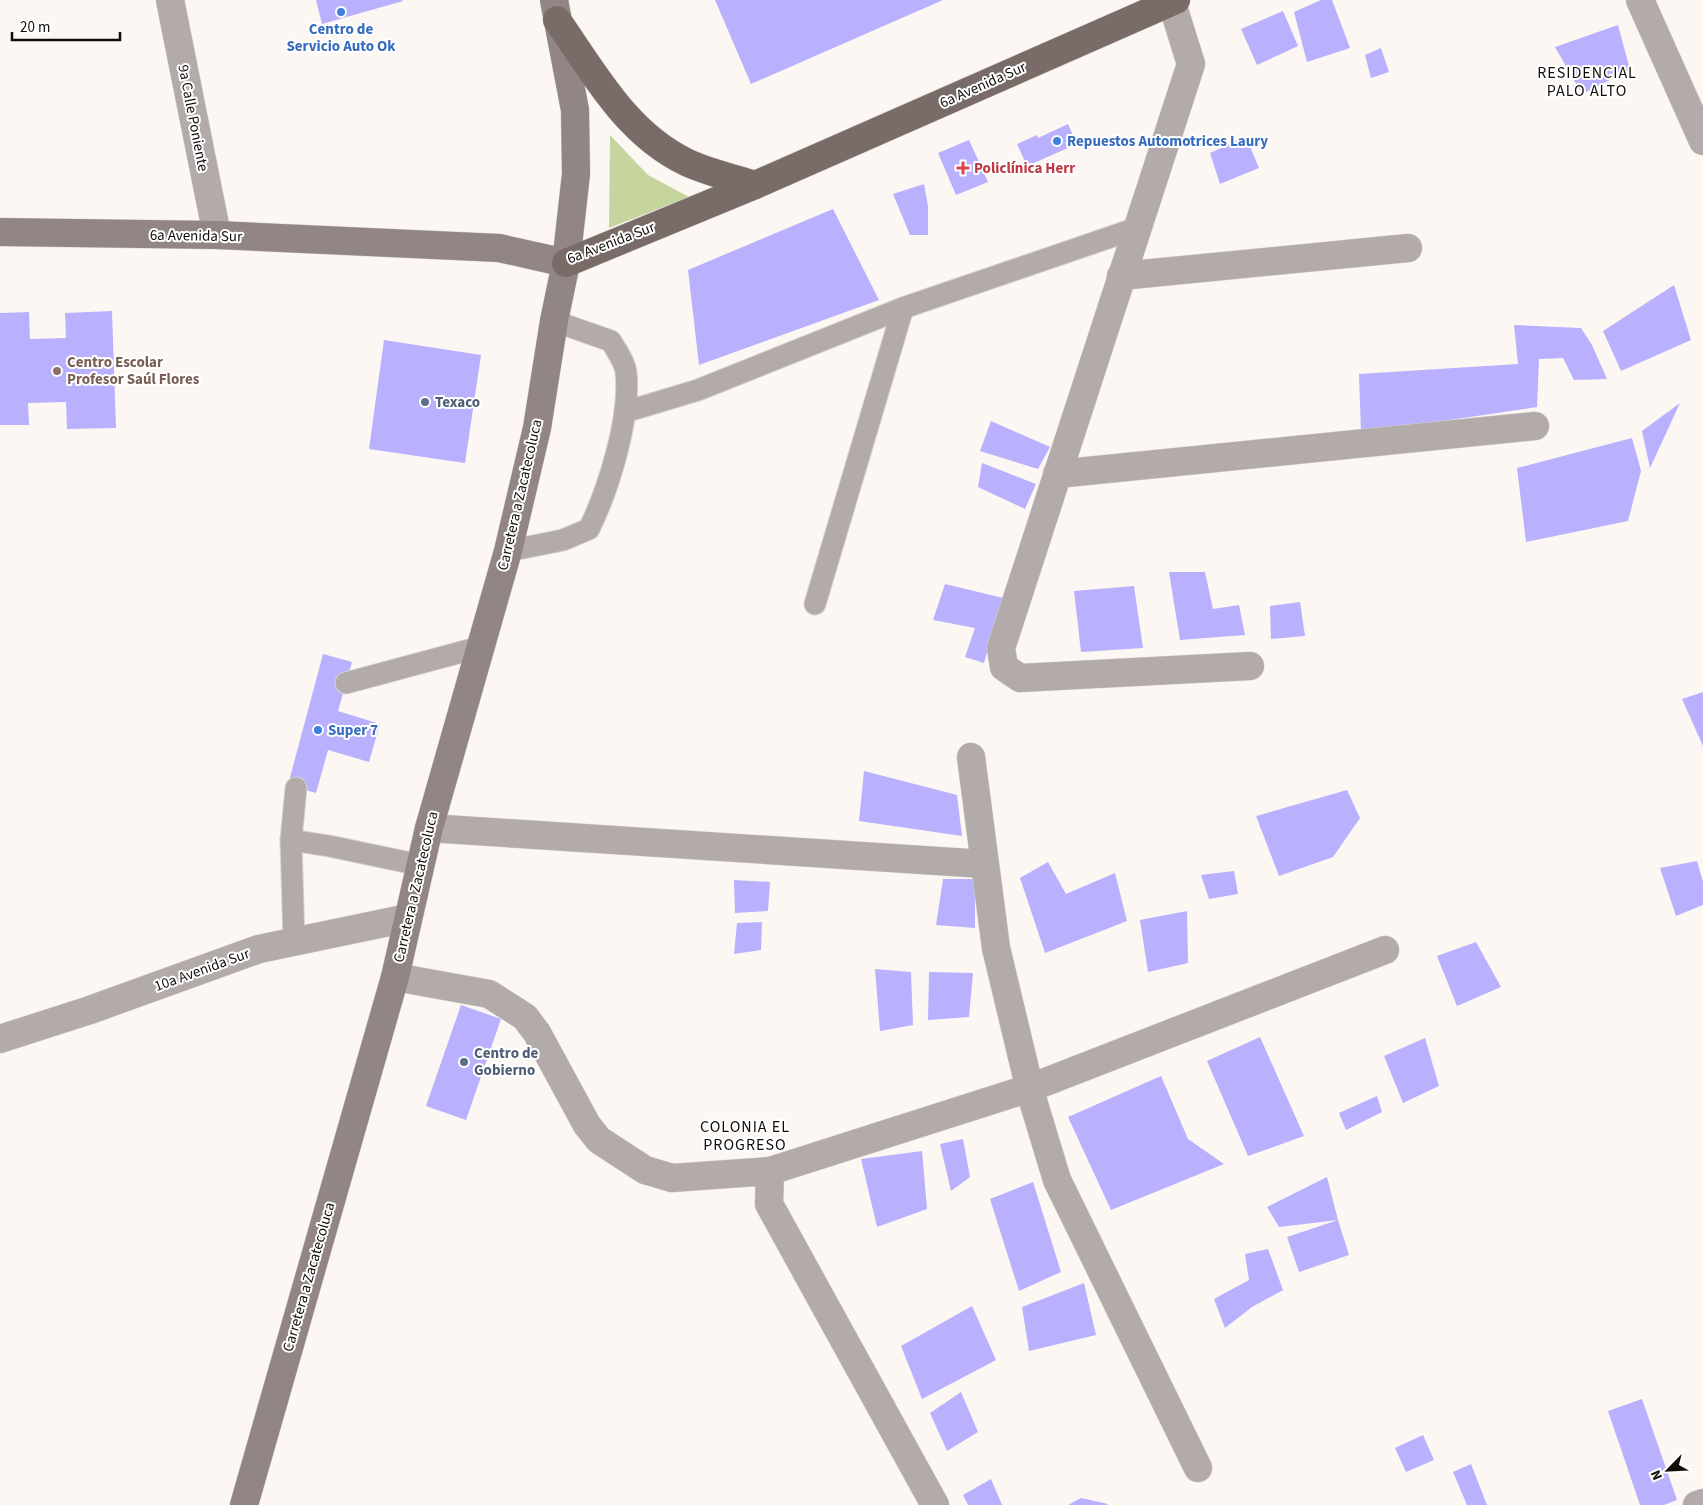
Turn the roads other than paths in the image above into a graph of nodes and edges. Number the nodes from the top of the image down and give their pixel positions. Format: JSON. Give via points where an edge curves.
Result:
{"nodes":[{"id":1,"x":170,"y":0,"type":"edge"},
{"id":2,"x":1640,"y":0,"type":"edge"},
{"id":3,"x":1173,"y":1,"type":"edge"},
{"id":4,"x":556,"y":10,"type":"edge"},
{"id":5,"x":1703,"y":141,"type":"edge"},
{"id":6,"x":755,"y":185,"type":"junction"},
{"id":7,"x":1137,"y":228,"type":"junction"},
{"id":8,"x":0,"y":232,"type":"edge"},
{"id":9,"x":216,"y":235,"type":"junction"},
{"id":10,"x":1408,"y":248,"type":"dead end"},
{"id":11,"x":566,"y":263,"type":"junction"},
{"id":12,"x":1121,"y":276,"type":"junction"},
{"id":13,"x":903,"y":308,"type":"junction"},
{"id":14,"x":554,"y":321,"type":"junction"},
{"id":15,"x":626,"y":412,"type":"junction"},
{"id":16,"x":1535,"y":426,"type":"dead end"},
{"id":17,"x":1057,"y":474,"type":"junction"},
{"id":18,"x":508,"y":551,"type":"junction"},
{"id":19,"x":814,"y":604,"type":"dead end"},
{"id":20,"x":480,"y":647,"type":"junction"},
{"id":21,"x":1250,"y":666,"type":"dead end"},
{"id":22,"x":346,"y":683,"type":"dead end"},
{"id":23,"x":971,"y":758,"type":"dead end"},
{"id":24,"x":296,"y":788,"type":"dead end"},
{"id":25,"x":429,"y":828,"type":"junction"},
{"id":26,"x":291,"y":840,"type":"junction"},
{"id":27,"x":984,"y":864,"type":"junction"},
{"id":28,"x":420,"y":865,"type":"junction"},
{"id":29,"x":408,"y":918,"type":"junction"},
{"id":30,"x":294,"y":942,"type":"junction"},
{"id":31,"x":1385,"y":950,"type":"dead end"},
{"id":32,"x":395,"y":978,"type":"junction"},
{"id":33,"x":0,"y":1038,"type":"edge"},
{"id":34,"x":1030,"y":1088,"type":"junction"},
{"id":35,"x":770,"y":1171,"type":"junction"},
{"id":36,"x":1198,"y":1468,"type":"dead end"},
{"id":37,"x":1703,"y":1503,"type":"edge"},
{"id":38,"x":244,"y":1505,"type":"edge"},
{"id":39,"x":936,"y":1505,"type":"edge"},
{"id":40,"x":1697,"y":1505,"type":"edge"}],
"edges":[{"from":1,"to":9,"type":"street","name":"9a Calle Poniente"},
{"from":2,"to":5,"type":"street"},
{"from":3,"to":6,"type":"main road","name":"6a Avenida Sur"},
{"from":3,"to":7,"type":"street","via":[[1191,64]]},
{"from":4,"to":6,"type":"main road","via":[[619,108],[656,145],[687,163]]},
{"from":4,"to":11,"type":"main road","name":"Carretera a Zacatecoluca","via":[[575,110],[576,174]]},
{"from":6,"to":11,"type":"main road","name":"6a Avenida Sur"},
{"from":7,"to":12,"type":"street"},
{"from":7,"to":13,"type":"lane"},
{"from":8,"to":9,"type":"main road","name":"6a Avenida Sur"},
{"from":9,"to":11,"type":"main road","name":"6a Avenida Sur","via":[[499,248]]},
{"from":10,"to":12,"type":"street"},
{"from":11,"to":14,"type":"main road","name":"Carretera a Zacatecoluca"},
{"from":12,"to":17,"type":"street"},
{"from":13,"to":15,"type":"lane","via":[[698,390]]},
{"from":13,"to":19,"type":"lane"},
{"from":14,"to":15,"type":"lane","via":[[611,341],[626,370]]},
{"from":14,"to":18,"type":"main road","name":"Carretera a Zacatecoluca","via":[[537,428]]},
{"from":15,"to":18,"type":"lane","via":[[602,501],[589,529],[563,540]]},
{"from":16,"to":17,"type":"street"},
{"from":17,"to":21,"type":"street","via":[[1001,648],[1004,667],[1020,678]]},
{"from":18,"to":20,"type":"main road","name":"Carretera a Zacatecoluca"},
{"from":20,"to":22,"type":"lane"},
{"from":20,"to":25,"type":"main road","name":"Carretera a Zacatecoluca"},
{"from":23,"to":27,"type":"street"},
{"from":24,"to":26,"type":"lane"},
{"from":25,"to":27,"type":"street"},
{"from":25,"to":28,"type":"main road","name":"Carretera a Zacatecoluca"},
{"from":26,"to":28,"type":"lane"},
{"from":26,"to":30,"type":"lane"},
{"from":27,"to":34,"type":"street","via":[[996,948]]},
{"from":28,"to":29,"type":"main road","name":"Carretera a Zacatecoluca"},
{"from":29,"to":30,"type":"street","name":"10a Avenida Sur"},
{"from":29,"to":32,"type":"main road","name":"Carretera a Zacatecoluca"},
{"from":30,"to":33,"type":"street","name":"10a Avenida Sur","via":[[259,949],[90,1010]]},
{"from":31,"to":34,"type":"street"},
{"from":32,"to":35,"type":"street","via":[[489,994],[524,1017],[537,1033],[599,1140],[645,1170],[672,1178]]},
{"from":32,"to":38,"type":"main road","name":"Carretera a Zacatecoluca"},
{"from":34,"to":35,"type":"street"},
{"from":34,"to":36,"type":"street","via":[[1057,1180]]},
{"from":35,"to":39,"type":"street","via":[[769,1204]]},
{"from":37,"to":40,"type":"street"}]}
